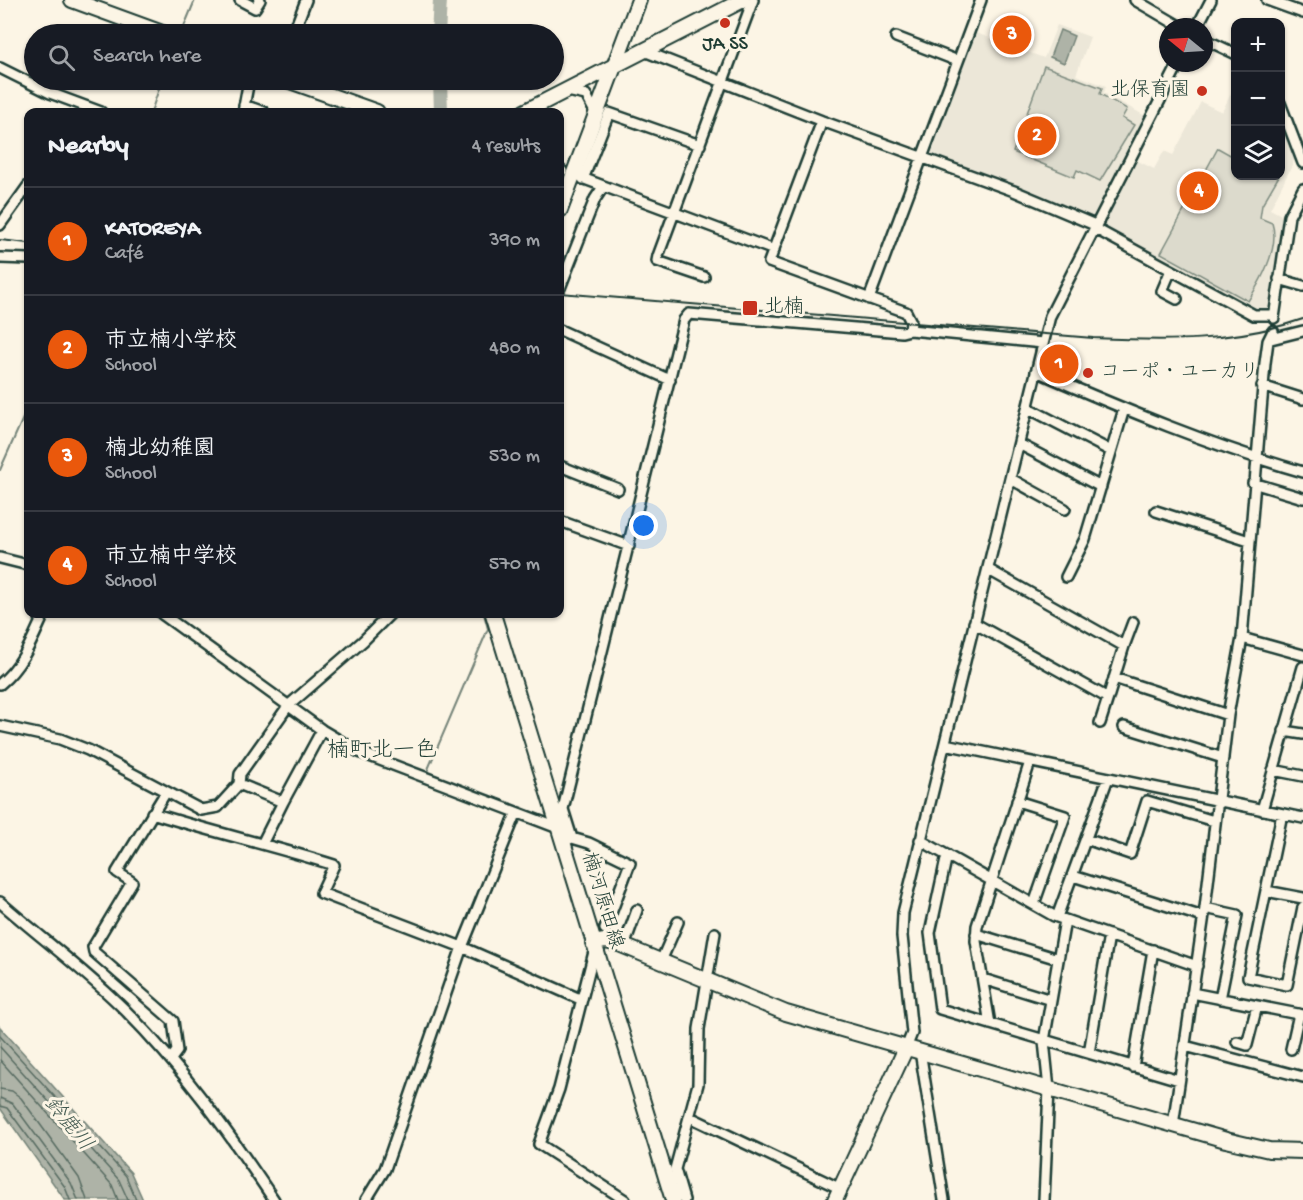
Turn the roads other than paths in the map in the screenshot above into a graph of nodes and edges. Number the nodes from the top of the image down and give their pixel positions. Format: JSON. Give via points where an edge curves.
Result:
{"nodes":[{"id":1,"x":72,"y":0,"type":"edge"},
{"id":2,"x":240,"y":0,"type":"edge"},
{"id":3,"x":260,"y":0,"type":"edge"},
{"id":4,"x":306,"y":0,"type":"edge"},
{"id":5,"x":639,"y":0,"type":"edge"},
{"id":6,"x":743,"y":0,"type":"edge"},
{"id":7,"x":753,"y":0,"type":"edge"},
{"id":8,"x":981,"y":0,"type":"edge"},
{"id":9,"x":1135,"y":0,"type":"edge"},
{"id":10,"x":1211,"y":0,"type":"edge"},
{"id":11,"x":1267,"y":0,"type":"edge"},
{"id":12,"x":1303,"y":13,"type":"edge"},
{"id":13,"x":1166,"y":18,"type":"edge"},
{"id":14,"x":1202,"y":18,"type":"edge"},
{"id":15,"x":138,"y":24,"type":"edge"},
{"id":16,"x":297,"y":24,"type":"edge"},
{"id":17,"x":896,"y":37,"type":"dead end"},
{"id":18,"x":1213,"y":43,"type":"edge"},
{"id":19,"x":644,"y":51,"type":"junction"},
{"id":20,"x":1231,"y":52,"type":"edge"},
{"id":21,"x":958,"y":61,"type":"junction"},
{"id":22,"x":0,"y":68,"type":"edge"},
{"id":23,"x":612,"y":68,"type":"junction"},
{"id":24,"x":1174,"y":72,"type":"edge"},
{"id":25,"x":24,"y":81,"type":"edge"},
{"id":26,"x":723,"y":84,"type":"junction"},
{"id":27,"x":41,"y":90,"type":"edge"},
{"id":28,"x":247,"y":90,"type":"edge"},
{"id":29,"x":315,"y":90,"type":"edge"},
{"id":30,"x":567,"y":91,"type":"junction"},
{"id":31,"x":74,"y":108,"type":"edge"},
{"id":32,"x":244,"y":108,"type":"edge"},
{"id":33,"x":366,"y":108,"type":"edge"},
{"id":34,"x":532,"y":108,"type":"edge"},
{"id":35,"x":596,"y":114,"type":"junction"},
{"id":36,"x":1285,"y":114,"type":"edge"},
{"id":37,"x":822,"y":121,"type":"junction"},
{"id":38,"x":700,"y":145,"type":"junction"},
{"id":39,"x":922,"y":156,"type":"junction"},
{"id":40,"x":1303,"y":163,"type":"edge"},
{"id":41,"x":603,"y":187,"type":"junction"},
{"id":42,"x":1303,"y":189,"type":"edge"},
{"id":43,"x":24,"y":192,"type":"edge"},
{"id":44,"x":564,"y":198,"type":"edge"},
{"id":45,"x":674,"y":213,"type":"junction"},
{"id":46,"x":0,"y":225,"type":"edge"},
{"id":47,"x":1094,"y":226,"type":"junction"},
{"id":48,"x":774,"y":250,"type":"junction"},
{"id":49,"x":0,"y":258,"type":"edge"},
{"id":50,"x":24,"y":260,"type":"edge"},
{"id":51,"x":1171,"y":270,"type":"junction"},
{"id":52,"x":704,"y":277,"type":"dead end"},
{"id":53,"x":564,"y":278,"type":"edge"},
{"id":54,"x":1279,"y":279,"type":"junction"},
{"id":55,"x":1303,"y":286,"type":"edge"},
{"id":56,"x":869,"y":299,"type":"junction"},
{"id":57,"x":1177,"y":299,"type":"dead end"},
{"id":58,"x":910,"y":330,"type":"junction"},
{"id":59,"x":1303,"y":331,"type":"edge"},
{"id":60,"x":564,"y":332,"type":"edge"},
{"id":61,"x":1043,"y":343,"type":"junction"},
{"id":62,"x":1036,"y":370,"type":"junction"},
{"id":63,"x":670,"y":380,"type":"junction"},
{"id":64,"x":1262,"y":386,"type":"junction"},
{"id":65,"x":1303,"y":399,"type":"edge"},
{"id":66,"x":1028,"y":408,"type":"junction"},
{"id":67,"x":1124,"y":409,"type":"junction"},
{"id":68,"x":1020,"y":444,"type":"junction"},
{"id":69,"x":1111,"y":451,"type":"junction"},
{"id":70,"x":1260,"y":460,"type":"junction"},
{"id":71,"x":564,"y":468,"type":"edge"},
{"id":72,"x":1303,"y":472,"type":"edge"},
{"id":73,"x":1011,"y":479,"type":"junction"},
{"id":74,"x":1257,"y":484,"type":"junction"},
{"id":75,"x":1101,"y":487,"type":"junction"},
{"id":76,"x":618,"y":489,"type":"dead end"},
{"id":77,"x":1303,"y":498,"type":"edge"},
{"id":78,"x":1065,"y":509,"type":"dead end"},
{"id":79,"x":1156,"y":511,"type":"dead end"},
{"id":80,"x":564,"y":522,"type":"edge"},
{"id":81,"x":1249,"y":542,"type":"junction"},
{"id":82,"x":629,"y":546,"type":"junction"},
{"id":83,"x":0,"y":558,"type":"edge"},
{"id":84,"x":24,"y":564,"type":"edge"},
{"id":85,"x":989,"y":570,"type":"junction"},
{"id":86,"x":1066,"y":577,"type":"dead end"},
{"id":87,"x":42,"y":618,"type":"edge"},
{"id":88,"x":167,"y":618,"type":"edge"},
{"id":89,"x":386,"y":618,"type":"edge"},
{"id":90,"x":494,"y":618,"type":"edge"},
{"id":91,"x":1133,"y":622,"type":"dead end"},
{"id":92,"x":974,"y":623,"type":"junction"},
{"id":93,"x":1242,"y":638,"type":"junction"},
{"id":94,"x":1125,"y":646,"type":"junction"},
{"id":95,"x":1303,"y":655,"type":"edge"},
{"id":96,"x":1303,"y":667,"type":"edge"},
{"id":97,"x":1114,"y":678,"type":"junction"},
{"id":98,"x":0,"y":684,"type":"edge"},
{"id":99,"x":1108,"y":698,"type":"junction"},
{"id":100,"x":288,"y":706,"type":"junction"},
{"id":101,"x":1227,"y":715,"type":"junction"},
{"id":102,"x":1100,"y":723,"type":"dead end"},
{"id":103,"x":0,"y":726,"type":"edge"},
{"id":104,"x":1124,"y":727,"type":"dead end"},
{"id":105,"x":322,"y":730,"type":"junction"},
{"id":106,"x":1284,"y":731,"type":"junction"},
{"id":107,"x":1303,"y":734,"type":"edge"},
{"id":108,"x":945,"y":744,"type":"junction"},
{"id":109,"x":1222,"y":758,"type":"junction"},
{"id":110,"x":1030,"y":762,"type":"junction"},
{"id":111,"x":1274,"y":770,"type":"junction"},
{"id":112,"x":1303,"y":776,"type":"edge"},
{"id":113,"x":1108,"y":778,"type":"junction"},
{"id":114,"x":239,"y":784,"type":"junction"},
{"id":115,"x":166,"y":792,"type":"junction"},
{"id":116,"x":1217,"y":800,"type":"junction"},
{"id":117,"x":283,"y":801,"type":"junction"},
{"id":118,"x":1017,"y":801,"type":"junction"},
{"id":119,"x":1303,"y":807,"type":"edge"},
{"id":120,"x":201,"y":810,"type":"junction"},
{"id":121,"x":1262,"y":810,"type":"junction"},
{"id":122,"x":152,"y":813,"type":"junction"},
{"id":123,"x":516,"y":814,"type":"junction"},
{"id":124,"x":1282,"y":814,"type":"junction"},
{"id":125,"x":1302,"y":818,"type":"edge"},
{"id":126,"x":1214,"y":821,"type":"junction"},
{"id":127,"x":197,"y":825,"type":"junction"},
{"id":128,"x":564,"y":836,"type":"junction"},
{"id":129,"x":1086,"y":839,"type":"junction"},
{"id":130,"x":920,"y":840,"type":"junction"},
{"id":131,"x":263,"y":842,"type":"junction"},
{"id":132,"x":947,"y":855,"type":"junction"},
{"id":133,"x":1073,"y":876,"type":"junction"},
{"id":134,"x":992,"y":880,"type":"junction"},
{"id":135,"x":1266,"y":891,"type":"junction"},
{"id":136,"x":1303,"y":898,"type":"edge"},
{"id":137,"x":0,"y":902,"type":"edge"},
{"id":138,"x":1034,"y":904,"type":"junction"},
{"id":139,"x":1303,"y":907,"type":"edge"},
{"id":140,"x":637,"y":910,"type":"dead end"},
{"id":141,"x":1204,"y":913,"type":"junction"},
{"id":142,"x":1061,"y":919,"type":"junction"},
{"id":143,"x":678,"y":922,"type":"dead end"},
{"id":144,"x":605,"y":928,"type":"dead end"},
{"id":145,"x":715,"y":933,"type":"dead end"},
{"id":146,"x":976,"y":934,"type":"junction"},
{"id":147,"x":1109,"y":935,"type":"junction"},
{"id":148,"x":594,"y":946,"type":"junction"},
{"id":149,"x":624,"y":946,"type":"junction"},
{"id":150,"x":462,"y":948,"type":"junction"},
{"id":151,"x":1153,"y":950,"type":"junction"},
{"id":152,"x":1058,"y":959,"type":"junction"},
{"id":153,"x":662,"y":961,"type":"junction"},
{"id":154,"x":1197,"y":966,"type":"junction"},
{"id":155,"x":983,"y":979,"type":"junction"},
{"id":156,"x":708,"y":980,"type":"junction"},
{"id":157,"x":1192,"y":993,"type":"junction"},
{"id":158,"x":580,"y":999,"type":"junction"},
{"id":159,"x":1220,"y":999,"type":"junction"},
{"id":160,"x":1051,"y":1000,"type":"junction"},
{"id":161,"x":1257,"y":1006,"type":"junction"},
{"id":162,"x":1301,"y":1015,"type":"edge"},
{"id":163,"x":990,"y":1024,"type":"junction"},
{"id":164,"x":1044,"y":1041,"type":"junction"},
{"id":165,"x":1237,"y":1042,"type":"dead end"},
{"id":166,"x":1185,"y":1046,"type":"junction"},
{"id":167,"x":1291,"y":1049,"type":"dead end"},
{"id":168,"x":913,"y":1050,"type":"junction"},
{"id":169,"x":1089,"y":1053,"type":"junction"},
{"id":170,"x":171,"y":1059,"type":"junction"},
{"id":171,"x":1133,"y":1066,"type":"junction"},
{"id":172,"x":1303,"y":1077,"type":"edge"},
{"id":173,"x":1179,"y":1080,"type":"junction"},
{"id":174,"x":1049,"y":1089,"type":"junction"},
{"id":175,"x":690,"y":1117,"type":"junction"},
{"id":176,"x":1173,"y":1125,"type":"junction"},
{"id":177,"x":1303,"y":1151,"type":"edge"},
{"id":178,"x":672,"y":1179,"type":"junction"},
{"id":179,"x":838,"y":1195,"type":"edge"},
{"id":180,"x":274,"y":1200,"type":"edge"},
{"id":181,"x":366,"y":1200,"type":"edge"},
{"id":182,"x":625,"y":1200,"type":"edge"},
{"id":183,"x":673,"y":1200,"type":"edge"},
{"id":184,"x":684,"y":1200,"type":"edge"},
{"id":185,"x":944,"y":1200,"type":"edge"},
{"id":186,"x":1044,"y":1200,"type":"edge"}],
"edges":[{"from":1,"to":15,"type":"street"},
{"from":2,"to":3,"type":"street","via":[[255,8]]},
{"from":4,"to":16,"type":"street"},
{"from":5,"to":23,"type":"street"},
{"from":6,"to":19,"type":"street"},
{"from":7,"to":26,"type":"street"},
{"from":8,"to":21,"type":"street"},
{"from":9,"to":13,"type":"street"},
{"from":10,"to":14,"type":"street"},
{"from":11,"to":12,"type":"street"},
{"from":17,"to":21,"type":"street"},
{"from":18,"to":20,"type":"street"},
{"from":19,"to":23,"type":"street"},
{"from":19,"to":26,"type":"street"},
{"from":21,"to":39,"type":"street"},
{"from":22,"to":25,"type":"street"},
{"from":23,"to":30,"type":"street"},
{"from":23,"to":35,"type":"street"},
{"from":24,"to":47,"type":"street"},
{"from":26,"to":37,"type":"street"},
{"from":26,"to":38,"type":"street"},
{"from":27,"to":31,"type":"street"},
{"from":28,"to":32,"type":"street"},
{"from":29,"to":33,"type":"street"},
{"from":30,"to":34,"type":"street"},
{"from":30,"to":35,"type":"street","via":[[586,95]]},
{"from":35,"to":44,"type":"street"},
{"from":36,"to":40,"type":"street"},
{"from":37,"to":39,"type":"street"},
{"from":37,"to":48,"type":"street"},
{"from":38,"to":41,"type":"street","via":[[609,113],[583,179]]},
{"from":38,"to":45,"type":"street"},
{"from":39,"to":47,"type":"street"},
{"from":39,"to":56,"type":"street"},
{"from":41,"to":45,"type":"street"},
{"from":41,"to":53,"type":"street"},
{"from":42,"to":54,"type":"street","via":[[1289,216]]},
{"from":43,"to":46,"type":"street"},
{"from":45,"to":48,"type":"street"},
{"from":45,"to":52,"type":"street","via":[[657,261]]},
{"from":47,"to":51,"type":"street"},
{"from":47,"to":61,"type":"street","via":[[1054,304]]},
{"from":48,"to":56,"type":"street","via":[[769,262]]},
{"from":49,"to":50,"type":"street"},
{"from":51,"to":54,"type":"street","via":[[1254,315],[1274,317]]},
{"from":51,"to":57,"type":"street","via":[[1162,291]]},
{"from":54,"to":55,"type":"street"},
{"from":56,"to":58,"type":"street","via":[[906,312]]},
{"from":58,"to":61,"type":"street"},
{"from":58,"to":63,"type":"street","via":[[822,327],[689,314],[684,320]]},
{"from":59,"to":64,"type":"street","via":[[1272,335]]},
{"from":60,"to":63,"type":"street"},
{"from":61,"to":62,"type":"street"},
{"from":62,"to":66,"type":"street"},
{"from":62,"to":67,"type":"street"},
{"from":63,"to":82,"type":"street"},
{"from":64,"to":65,"type":"street"},
{"from":64,"to":70,"type":"street"},
{"from":66,"to":68,"type":"street"},
{"from":66,"to":69,"type":"street"},
{"from":67,"to":69,"type":"street"},
{"from":67,"to":70,"type":"street"},
{"from":68,"to":73,"type":"street"},
{"from":68,"to":75,"type":"street"},
{"from":69,"to":75,"type":"street"},
{"from":70,"to":72,"type":"street"},
{"from":70,"to":74,"type":"street"},
{"from":71,"to":76,"type":"street"},
{"from":73,"to":78,"type":"street"},
{"from":73,"to":85,"type":"street"},
{"from":74,"to":77,"type":"street"},
{"from":74,"to":81,"type":"street"},
{"from":75,"to":86,"type":"street","via":[[1085,539]]},
{"from":79,"to":81,"type":"street"},
{"from":80,"to":82,"type":"street"},
{"from":81,"to":93,"type":"street"},
{"from":82,"to":128,"type":"street","via":[[563,808]]},
{"from":83,"to":84,"type":"street"},
{"from":85,"to":92,"type":"street"},
{"from":85,"to":94,"type":"street"},
{"from":87,"to":98,"type":"street","via":[[15,672]]},
{"from":88,"to":100,"type":"street"},
{"from":89,"to":100,"type":"street"},
{"from":90,"to":128,"type":"street","name":"楠河原田線"},
{"from":91,"to":94,"type":"street"},
{"from":92,"to":99,"type":"street"},
{"from":92,"to":108,"type":"street"},
{"from":93,"to":95,"type":"street"},
{"from":93,"to":101,"type":"street"},
{"from":94,"to":97,"type":"street"},
{"from":96,"to":106,"type":"street"},
{"from":97,"to":99,"type":"street"},
{"from":97,"to":101,"type":"street"},
{"from":99,"to":102,"type":"street"},
{"from":100,"to":105,"type":"street"},
{"from":100,"to":114,"type":"street","via":[[240,774]]},
{"from":101,"to":109,"type":"street"},
{"from":103,"to":115,"type":"street","via":[[60,739],[88,750]]},
{"from":104,"to":109,"type":"street"},
{"from":105,"to":117,"type":"street"},
{"from":105,"to":123,"type":"street","via":[[358,752]]},
{"from":106,"to":107,"type":"street"},
{"from":106,"to":111,"type":"street"},
{"from":108,"to":110,"type":"street"},
{"from":108,"to":130,"type":"street"},
{"from":109,"to":116,"type":"street"},
{"from":110,"to":113,"type":"street"},
{"from":110,"to":118,"type":"street"},
{"from":111,"to":112,"type":"street"},
{"from":111,"to":121,"type":"street"},
{"from":113,"to":116,"type":"street"},
{"from":113,"to":129,"type":"street"},
{"from":114,"to":117,"type":"street"},
{"from":114,"to":120,"type":"street","via":[[218,807]]},
{"from":115,"to":120,"type":"street"},
{"from":115,"to":122,"type":"street"},
{"from":116,"to":121,"type":"street"},
{"from":116,"to":126,"type":"street"},
{"from":117,"to":131,"type":"street"},
{"from":118,"to":134,"type":"street"},
{"from":118,"to":138,"type":"street","via":[[1065,816]]},
{"from":119,"to":125,"type":"street"},
{"from":120,"to":127,"type":"street"},
{"from":121,"to":124,"type":"street"},
{"from":122,"to":127,"type":"street"},
{"from":122,"to":170,"type":"street","via":[[117,872],[132,882],[93,947],[173,1021],[177,1052]]},
{"from":123,"to":128,"type":"street"},
{"from":123,"to":150,"type":"street"},
{"from":124,"to":125,"type":"street"},
{"from":124,"to":135,"type":"street"},
{"from":126,"to":129,"type":"street","via":[[1146,801],[1130,854]]},
{"from":126,"to":141,"type":"street"},
{"from":127,"to":131,"type":"street"},
{"from":128,"to":144,"type":"street","via":[[630,863]]},
{"from":128,"to":148,"type":"street","name":"楠河原田線"},
{"from":129,"to":133,"type":"street"},
{"from":130,"to":132,"type":"street"},
{"from":130,"to":168,"type":"street","via":[[902,922]]},
{"from":131,"to":150,"type":"street","via":[[334,865],[321,893]]},
{"from":132,"to":134,"type":"street"},
{"from":132,"to":163,"type":"street","via":[[930,933],[940,1009]]},
{"from":133,"to":141,"type":"street"},
{"from":133,"to":142,"type":"street"},
{"from":134,"to":138,"type":"street"},
{"from":134,"to":146,"type":"street"},
{"from":135,"to":136,"type":"street"},
{"from":135,"to":139,"type":"street","via":[[1248,977],[1287,985]]},
{"from":137,"to":170,"type":"street","via":[[124,1009]]},
{"from":138,"to":142,"type":"street"},
{"from":140,"to":149,"type":"street"},
{"from":141,"to":154,"type":"street"},
{"from":141,"to":159,"type":"street","via":[[1237,915]]},
{"from":142,"to":147,"type":"street"},
{"from":142,"to":152,"type":"street"},
{"from":143,"to":153,"type":"street"},
{"from":145,"to":156,"type":"street"},
{"from":146,"to":152,"type":"street"},
{"from":146,"to":155,"type":"street"},
{"from":147,"to":151,"type":"street"},
{"from":147,"to":169,"type":"street"},
{"from":148,"to":149,"type":"street","via":[[605,941]]},
{"from":148,"to":158,"type":"street"},
{"from":148,"to":178,"type":"street","name":"楠河原田線"},
{"from":149,"to":153,"type":"street"},
{"from":150,"to":158,"type":"street"},
{"from":150,"to":181,"type":"street","via":[[385,1169]]},
{"from":151,"to":154,"type":"street"},
{"from":151,"to":171,"type":"street"},
{"from":152,"to":160,"type":"street"},
{"from":153,"to":156,"type":"street"},
{"from":154,"to":157,"type":"street"},
{"from":155,"to":160,"type":"street"},
{"from":155,"to":163,"type":"street"},
{"from":156,"to":168,"type":"street","via":[[786,1012]]},
{"from":156,"to":175,"type":"street","via":[[699,1029],[698,1084]]},
{"from":157,"to":159,"type":"street"},
{"from":157,"to":166,"type":"street"},
{"from":158,"to":182,"type":"street","via":[[559,1089],[539,1144]]},
{"from":159,"to":161,"type":"street"},
{"from":160,"to":164,"type":"street"},
{"from":161,"to":162,"type":"street"},
{"from":161,"to":165,"type":"street","via":[[1247,1045]]},
{"from":162,"to":167,"type":"street"},
{"from":163,"to":164,"type":"street"},
{"from":164,"to":169,"type":"street"},
{"from":164,"to":174,"type":"street"},
{"from":166,"to":172,"type":"street"},
{"from":166,"to":173,"type":"street"},
{"from":168,"to":174,"type":"street"},
{"from":168,"to":179,"type":"street"},
{"from":168,"to":185,"type":"street"},
{"from":169,"to":171,"type":"street"},
{"from":170,"to":180,"type":"street"},
{"from":171,"to":173,"type":"street"},
{"from":173,"to":176,"type":"street"},
{"from":174,"to":176,"type":"street"},
{"from":174,"to":186,"type":"street"},
{"from":175,"to":178,"type":"street"},
{"from":175,"to":179,"type":"street"},
{"from":176,"to":177,"type":"street","via":[[1269,1150]]},
{"from":178,"to":183,"type":"street","name":"楠河原田線"},
{"from":178,"to":184,"type":"street"}]}
